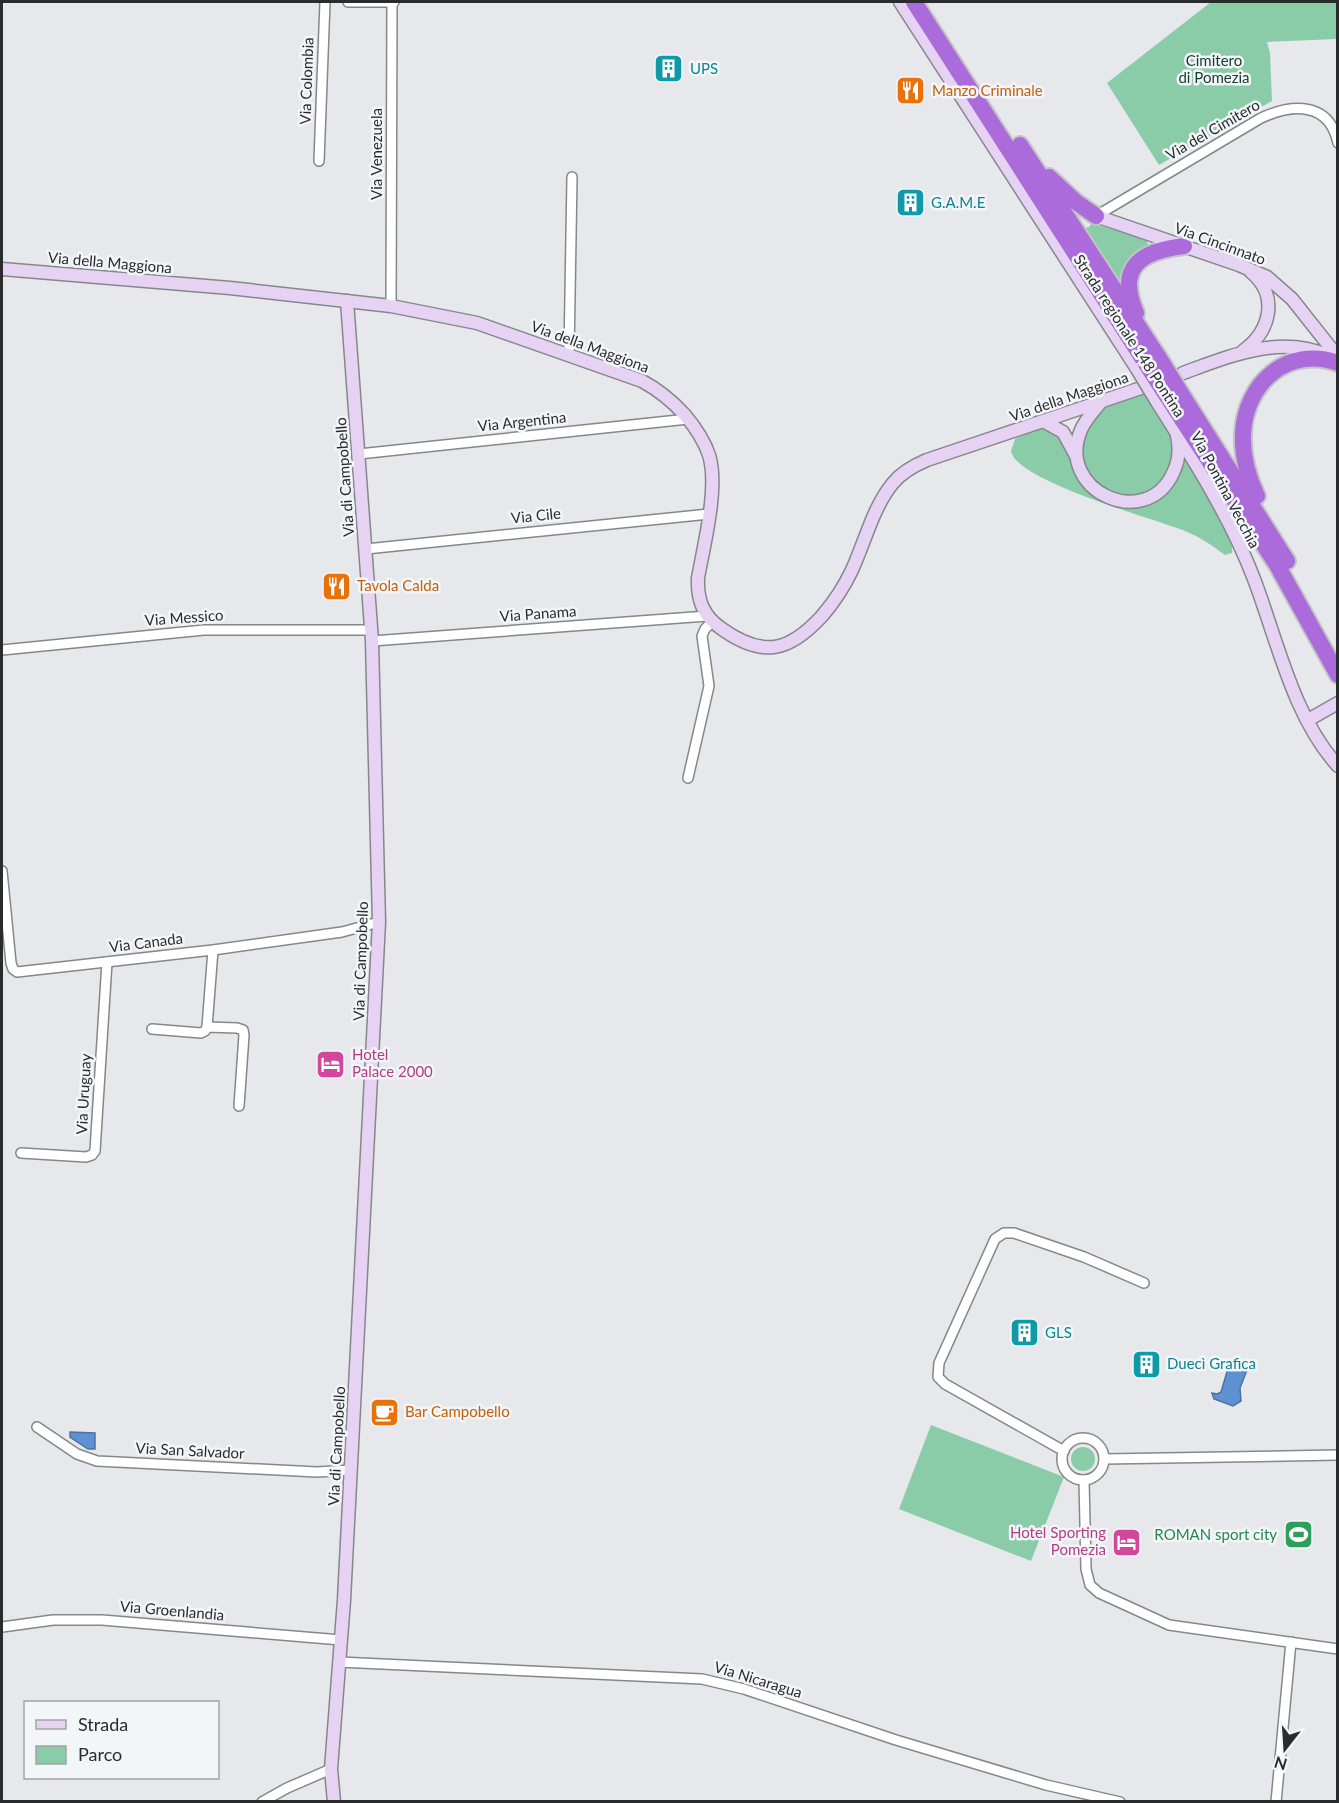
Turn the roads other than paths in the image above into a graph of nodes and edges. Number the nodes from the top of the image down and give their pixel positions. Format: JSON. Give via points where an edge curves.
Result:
{"nodes":[{"id":1,"x":325,"y":2,"type":"edge"},
{"id":2,"x":348,"y":2,"type":"edge"},
{"id":3,"x":393,"y":2,"type":"edge"},
{"id":4,"x":900,"y":2,"type":"edge"},
{"id":5,"x":914,"y":2,"type":"edge"},
{"id":6,"x":927,"y":2,"type":"edge"},
{"id":7,"x":1338,"y":143,"type":"edge"},
{"id":8,"x":1020,"y":146,"type":"junction"},
{"id":9,"x":319,"y":161,"type":"dead end"},
{"id":10,"x":572,"y":177,"type":"dead end"},
{"id":11,"x":1096,"y":216,"type":"junction"},
{"id":12,"x":1184,"y":246,"type":"junction"},
{"id":13,"x":1072,"y":247,"type":"junction"},
{"id":14,"x":1239,"y":265,"type":"junction"},
{"id":15,"x":2,"y":269,"type":"edge"},
{"id":16,"x":347,"y":301,"type":"junction"},
{"id":17,"x":391,"y":306,"type":"junction"},
{"id":18,"x":1110,"y":327,"type":"junction"},
{"id":19,"x":1333,"y":345,"type":"edge"},
{"id":20,"x":1239,"y":353,"type":"junction"},
{"id":21,"x":569,"y":354,"type":"junction"},
{"id":22,"x":1148,"y":359,"type":"junction"},
{"id":23,"x":1338,"y":360,"type":"edge"},
{"id":24,"x":1183,"y":373,"type":"dead end"},
{"id":25,"x":1141,"y":388,"type":"dead end"},
{"id":26,"x":1168,"y":397,"type":"junction"},
{"id":27,"x":1100,"y":403,"type":"junction"},
{"id":28,"x":688,"y":419,"type":"junction"},
{"id":29,"x":1045,"y":422,"type":"junction"},
{"id":30,"x":1176,"y":432,"type":"junction"},
{"id":31,"x":359,"y":454,"type":"junction"},
{"id":32,"x":1076,"y":457,"type":"junction"},
{"id":33,"x":709,"y":514,"type":"junction"},
{"id":34,"x":366,"y":549,"type":"junction"},
{"id":35,"x":1299,"y":580,"type":"junction"},
{"id":36,"x":710,"y":619,"type":"junction"},
{"id":37,"x":371,"y":636,"type":"junction"},
{"id":38,"x":2,"y":650,"type":"edge"},
{"id":39,"x":1338,"y":651,"type":"edge"},
{"id":40,"x":1338,"y":675,"type":"edge"},
{"id":41,"x":1338,"y":704,"type":"edge"},
{"id":42,"x":1308,"y":720,"type":"junction"},
{"id":43,"x":1338,"y":766,"type":"edge"},
{"id":44,"x":688,"y":778,"type":"dead end"},
{"id":45,"x":2,"y":871,"type":"edge"},
{"id":46,"x":379,"y":922,"type":"junction"},
{"id":47,"x":213,"y":950,"type":"junction"},
{"id":48,"x":107,"y":962,"type":"junction"},
{"id":49,"x":207,"y":1027,"type":"junction"},
{"id":50,"x":152,"y":1029,"type":"dead end"},
{"id":51,"x":238,"y":1106,"type":"dead end"},
{"id":52,"x":21,"y":1153,"type":"dead end"},
{"id":53,"x":1144,"y":1283,"type":"dead end"},
{"id":54,"x":37,"y":1427,"type":"dead end"},
{"id":55,"x":1064,"y":1451,"type":"junction"},
{"id":56,"x":1338,"y":1455,"type":"edge"},
{"id":57,"x":1104,"y":1459,"type":"junction"},
{"id":58,"x":351,"y":1470,"type":"junction"},
{"id":59,"x":1084,"y":1480,"type":"junction"},
{"id":60,"x":2,"y":1627,"type":"edge"},
{"id":61,"x":341,"y":1640,"type":"junction"},
{"id":62,"x":1291,"y":1642,"type":"junction"},
{"id":63,"x":1338,"y":1649,"type":"edge"},
{"id":64,"x":339,"y":1662,"type":"junction"},
{"id":65,"x":331,"y":1769,"type":"junction"},
{"id":66,"x":262,"y":1802,"type":"edge"},
{"id":67,"x":334,"y":1802,"type":"edge"},
{"id":68,"x":1120,"y":1802,"type":"edge"},
{"id":69,"x":1276,"y":1802,"type":"edge"}],
"edges":[{"from":1,"to":9,"type":"street","name":"Via Colombia"},
{"from":2,"to":3,"type":"street","name":"Via Venezuela"},
{"from":3,"to":17,"type":"street","name":"Via Venezuela"},
{"from":4,"to":18,"type":"street"},
{"from":5,"to":13,"type":"highway","name":"Strada regionale 148 Pontina"},
{"from":6,"to":8,"type":"highway","name":"Strada regionale 148 Pontina"},
{"from":7,"to":11,"type":"street","name":"Via del Cimitero","via":[[1329,123],[1319,114],[1300,108],[1280,110]]},
{"from":8,"to":11,"type":"highway","via":[[1059,187]]},
{"from":8,"to":22,"type":"highway","name":"Strada regionale 148 Pontina"},
{"from":10,"to":21,"type":"street"},
{"from":11,"to":12,"type":"street","name":"Via Cincinnato"},
{"from":12,"to":14,"type":"street","name":"Via Cincinnato"},
{"from":12,"to":22,"type":"highway","via":[[1153,251],[1138,262],[1133,272],[1131,298]]},
{"from":13,"to":18,"type":"highway"},
{"from":13,"to":22,"type":"highway","name":"Strada regionale 148 Pontina"},
{"from":14,"to":19,"type":"street","name":"Via Cincinnato","via":[[1280,287]]},
{"from":14,"to":20,"type":"street","via":[[1258,279],[1268,309],[1259,337]]},
{"from":15,"to":16,"type":"street","name":"Via della Maggiona"},
{"from":16,"to":17,"type":"street","name":"Via della Maggiona"},
{"from":16,"to":31,"type":"street","name":"Via di Campobello"},
{"from":17,"to":21,"type":"street","name":"Via della Maggiona","via":[[469,321]]},
{"from":18,"to":22,"type":"street"},
{"from":19,"to":23,"type":"street","name":"Via Cincinnato"},
{"from":20,"to":23,"type":"street","via":[[1268,347],[1298,347]]},
{"from":20,"to":24,"type":"street"},
{"from":21,"to":28,"type":"street","name":"Via della Maggiona","via":[[649,384]]},
{"from":22,"to":26,"type":"highway","name":"Strada regionale 148 Pontina","bridge":true},
{"from":23,"to":35,"type":"highway","via":[[1303,359],[1277,369],[1259,387],[1244,428],[1249,478]]},
{"from":25,"to":27,"type":"street","name":"Via della Maggiona"},
{"from":26,"to":30,"type":"street","name":"Via Pontina Vecchia"},
{"from":26,"to":35,"type":"highway","name":"Strada regionale 148 Pontina"},
{"from":26,"to":40,"type":"highway","name":"Strada regionale 148 Pontina","via":[[1281,572]]},
{"from":27,"to":29,"type":"street","name":"Via della Maggiona"},
{"from":27,"to":32,"type":"street","via":[[1081,430]]},
{"from":28,"to":31,"type":"street","name":"Via Argentina"},
{"from":28,"to":33,"type":"street","name":"Via della Maggiona","via":[[711,464]]},
{"from":29,"to":32,"type":"street","via":[[1063,432]]},
{"from":29,"to":36,"type":"street","name":"Via della Maggiona","via":[[927,460],[899,477],[884,497],[839,593],[796,640],[783,646],[763,647],[735,637]]},
{"from":30,"to":32,"type":"street","via":[[1179,452],[1171,477],[1157,493],[1142,500],[1126,502],[1099,492],[1086,481]]},
{"from":30,"to":42,"type":"street","name":"Via Pontina Vecchia","via":[[1206,480],[1249,566]]},
{"from":31,"to":34,"type":"street","name":"Via di Campobello"},
{"from":33,"to":34,"type":"street","name":"Via Cile"},
{"from":33,"to":36,"type":"street","name":"Via della Maggiona","via":[[698,591]]},
{"from":34,"to":37,"type":"street","name":"Via di Campobello"},
{"from":35,"to":39,"type":"highway","name":"Strada regionale 148 Pontina"},
{"from":36,"to":37,"type":"street","name":"Via Panama"},
{"from":36,"to":44,"type":"street","via":[[702,636],[709,686]]},
{"from":37,"to":38,"type":"street","name":"Via Messico","via":[[196,630]]},
{"from":37,"to":46,"type":"street","name":"Via di Campobello"},
{"from":41,"to":42,"type":"street"},
{"from":42,"to":43,"type":"street","name":"Via Pontina Vecchia"},
{"from":45,"to":48,"type":"street","name":"Via Canada","via":[[14,970]]},
{"from":46,"to":47,"type":"street","name":"Via Canada","via":[[342,932]]},
{"from":46,"to":58,"type":"street","name":"Via di Campobello"},
{"from":47,"to":48,"type":"street","name":"Via Canada"},
{"from":47,"to":49,"type":"street"},
{"from":48,"to":52,"type":"street","name":"Via Uruguay","via":[[95,1151],[86,1157]]},
{"from":49,"to":50,"type":"street","via":[[201,1033]]},
{"from":49,"to":51,"type":"street","via":[[243,1031]]},
{"from":53,"to":55,"type":"street","via":[[1075,1253],[1014,1233],[1004,1233],[995,1239],[939,1363],[938,1377]]},
{"from":54,"to":58,"type":"street","name":"Via San Salvador","via":[[77,1454],[97,1461],[317,1472]]},
{"from":55,"to":57,"type":"street","via":[[1073,1441],[1087,1439],[1099,1446]]},
{"from":55,"to":59,"type":"street","via":[[1066,1471]]},
{"from":56,"to":57,"type":"street"},
{"from":57,"to":59,"type":"street","via":[[1098,1473]]},
{"from":58,"to":61,"type":"street","name":"Via di Campobello"},
{"from":59,"to":62,"type":"street","via":[[1087,1580],[1094,1589],[1169,1624]]},
{"from":60,"to":61,"type":"street","name":"Via Groenlandia","via":[[53,1620],[102,1620]]},
{"from":61,"to":64,"type":"street","name":"Via di Campobello"},
{"from":62,"to":63,"type":"street"},
{"from":62,"to":69,"type":"street"},
{"from":64,"to":65,"type":"street","name":"Via di Campobello"},
{"from":64,"to":68,"type":"street","name":"Via Nicaragua","via":[[702,1679],[1035,1782]]},
{"from":65,"to":66,"type":"street"},
{"from":65,"to":67,"type":"street","name":"Via di Campobello"}]}
